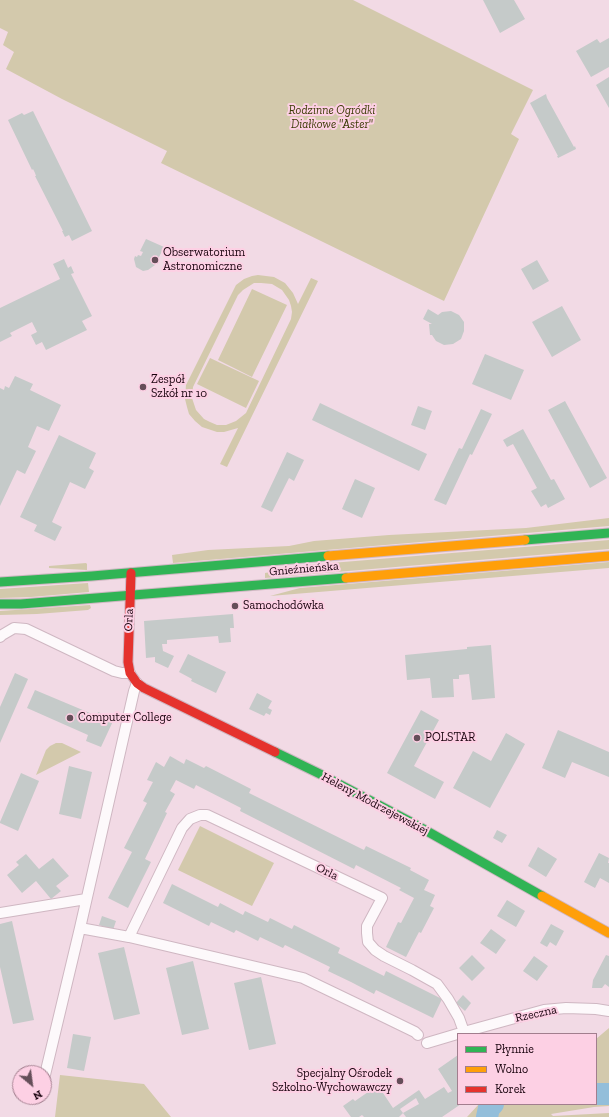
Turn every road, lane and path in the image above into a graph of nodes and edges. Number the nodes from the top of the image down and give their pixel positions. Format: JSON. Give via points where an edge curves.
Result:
{"nodes":[{"id":1,"x":609,"y":533,"type":"edge"},
{"id":2,"x":609,"y":556,"type":"edge"},
{"id":3,"x":130,"y":573,"type":"junction"},
{"id":4,"x":0,"y":582,"type":"edge"},
{"id":5,"x":130,"y":596,"type":"junction"},
{"id":6,"x":0,"y":604,"type":"edge"},
{"id":7,"x":0,"y":637,"type":"edge"},
{"id":8,"x":130,"y":673,"type":"junction"},
{"id":9,"x":136,"y":683,"type":"junction"},
{"id":10,"x":86,"y":899,"type":"junction"},
{"id":11,"x":0,"y":913,"type":"edge"},
{"id":12,"x":80,"y":928,"type":"junction"},
{"id":13,"x":609,"y":933,"type":"edge"},
{"id":14,"x":129,"y":937,"type":"junction"},
{"id":15,"x":609,"y":1011,"type":"edge"},
{"id":16,"x":464,"y":1032,"type":"junction"},
{"id":17,"x":461,"y":1033,"type":"edge"},
{"id":18,"x":457,"y":1034,"type":"edge"},
{"id":19,"x":418,"y":1035,"type":"dead end"},
{"id":20,"x":426,"y":1043,"type":"dead end"},
{"id":21,"x":47,"y":1065,"type":"edge"}],
"edges":[{"from":1,"to":3,"type":"street","name":"Gnieźnieńska"},
{"from":2,"to":5,"type":"street","name":"Gnieźnieńska"},
{"from":3,"to":4,"type":"street","name":"Gnieźnieńska"},
{"from":3,"to":5,"type":"street","name":"Orla"},
{"from":5,"to":6,"type":"street","name":"Gnieźnieńska"},
{"from":5,"to":8,"type":"street","name":"Orla"},
{"from":7,"to":8,"type":"street","via":[[14,628],[26,629],[114,671]]},
{"from":8,"to":9,"type":"street","name":"Orla"},
{"from":9,"to":10,"type":"street"},
{"from":9,"to":13,"type":"street","name":"Heleny Modrzejewskiej","via":[[320,774]]},
{"from":10,"to":11,"type":"street"},
{"from":10,"to":12,"type":"street"},
{"from":12,"to":14,"type":"street"},
{"from":12,"to":21,"type":"street"},
{"from":14,"to":16,"type":"street","name":"Orla","via":[[182,828],[190,819],[207,815],[382,898],[367,926],[368,942],[374,950],[437,984],[459,1018]]},
{"from":14,"to":19,"type":"street","via":[[303,978]]},
{"from":15,"to":16,"type":"street","name":"Rzeczna","via":[[566,1008],[544,1010]]},
{"from":16,"to":17,"type":"street"},
{"from":18,"to":20,"type":"street"}]}
